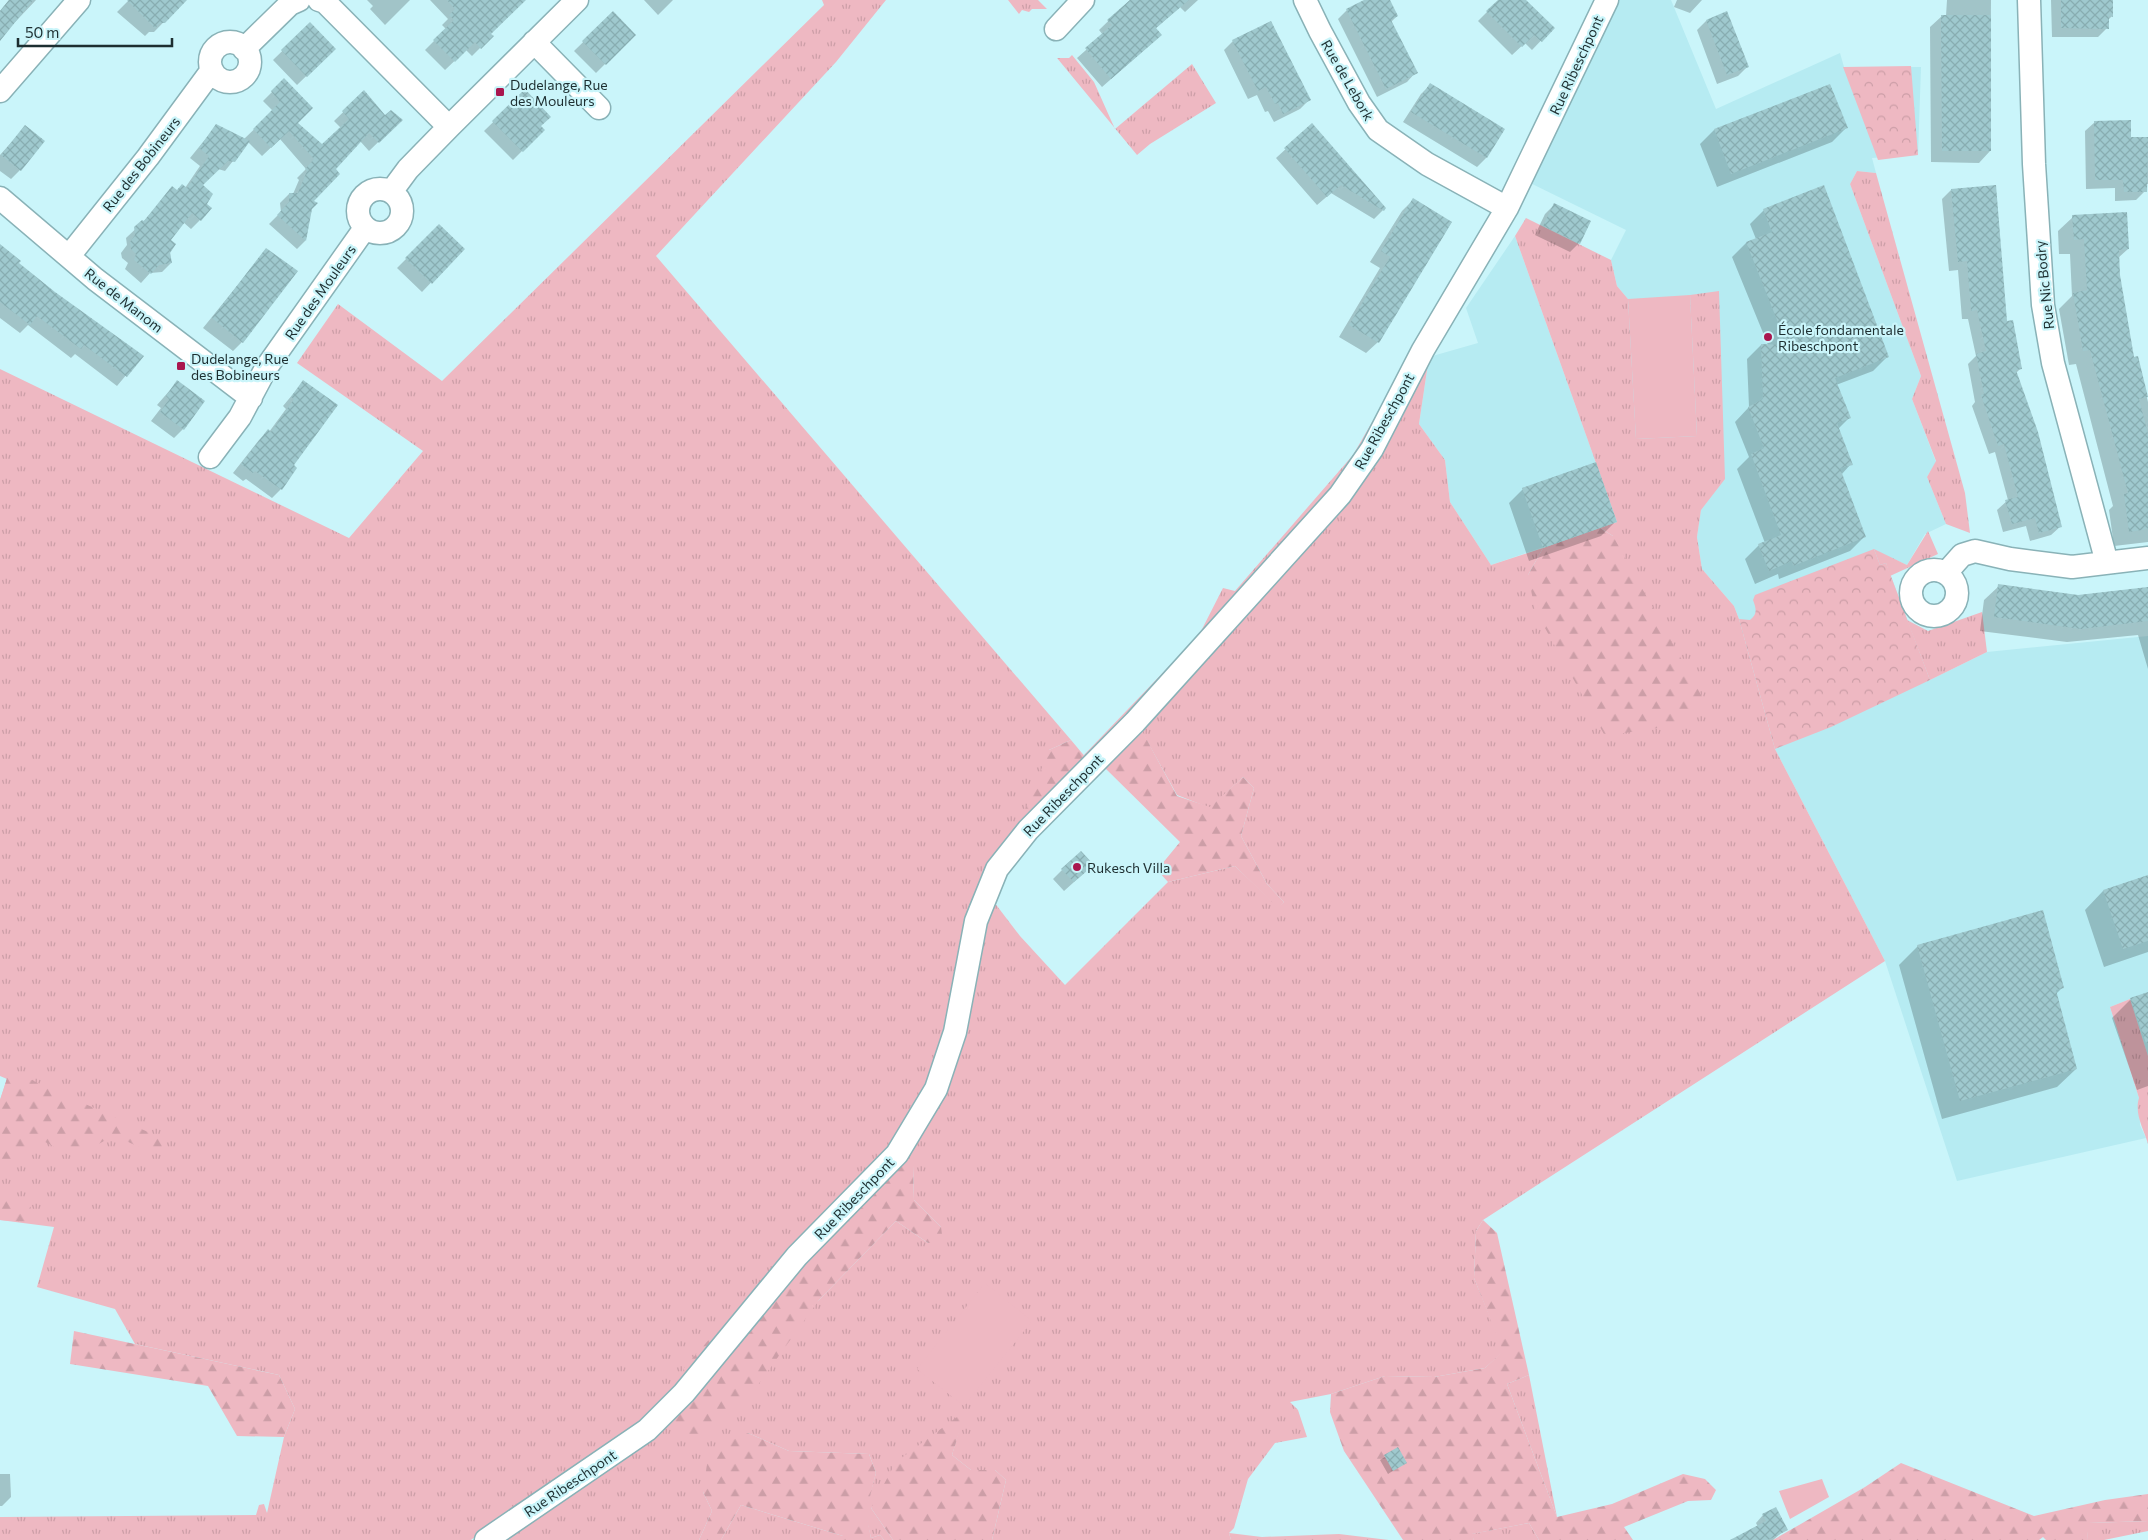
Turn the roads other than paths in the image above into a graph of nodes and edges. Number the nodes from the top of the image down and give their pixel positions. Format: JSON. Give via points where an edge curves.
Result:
{"nodes":[{"id":1,"x":79,"y":0,"type":"edge"},
{"id":2,"x":299,"y":0,"type":"edge"},
{"id":3,"x":319,"y":0,"type":"edge"},
{"id":4,"x":577,"y":0,"type":"edge"},
{"id":5,"x":1083,"y":0,"type":"edge"},
{"id":6,"x":1306,"y":0,"type":"edge"},
{"id":7,"x":2029,"y":0,"type":"edge"},
{"id":8,"x":1600,"y":2,"type":"edge"},
{"id":9,"x":1056,"y":29,"type":"dead end"},
{"id":10,"x":534,"y":42,"type":"junction"},
{"id":11,"x":244,"y":49,"type":"junction"},
{"id":12,"x":212,"y":70,"type":"junction"},
{"id":13,"x":0,"y":91,"type":"edge"},
{"id":14,"x":599,"y":108,"type":"dead end"},
{"id":15,"x":449,"y":127,"type":"junction"},
{"id":16,"x":391,"y":192,"type":"junction"},
{"id":17,"x":0,"y":198,"type":"edge"},
{"id":18,"x":1508,"y":208,"type":"junction"},
{"id":19,"x":365,"y":228,"type":"junction"},
{"id":20,"x":69,"y":256,"type":"junction"},
{"id":21,"x":251,"y":398,"type":"junction"},
{"id":22,"x":210,"y":457,"type":"dead end"},
{"id":23,"x":2148,"y":558,"type":"edge"},
{"id":24,"x":2107,"y":563,"type":"junction"},
{"id":25,"x":1946,"y":572,"type":"dead end"},
{"id":26,"x":486,"y":1540,"type":"edge"}],
"edges":[{"from":1,"to":13,"type":"street"},
{"from":2,"to":11,"type":"street","via":[[290,4]]},
{"from":3,"to":15,"type":"street","via":[[325,2]]},
{"from":4,"to":10,"type":"street"},
{"from":5,"to":9,"type":"street"},
{"from":6,"to":18,"type":"street","name":"Rue de Lebork","via":[[1359,102],[1378,130],[1427,164]]},
{"from":7,"to":24,"type":"street","name":"Rue Nic Bodry","via":[[2034,164],[2044,305],[2053,363]]},
{"from":8,"to":18,"type":"street","name":"Rue Ribeschpont"},
{"from":10,"to":14,"type":"street"},
{"from":10,"to":15,"type":"street"},
{"from":11,"to":12,"type":"street","name":"Rue des Bobineurs","via":[[232,43],[219,46],[211,57]]},
{"from":11,"to":12,"type":"street","via":[[250,61],[241,79],[221,80]]},
{"from":12,"to":20,"type":"street","name":"Rue des Bobineurs"},
{"from":15,"to":16,"type":"street","via":[[408,169]]},
{"from":16,"to":19,"type":"street","via":[[375,190],[362,198],[358,214]]},
{"from":16,"to":19,"type":"street","via":[[401,207],[397,224],[382,233]]},
{"from":17,"to":20,"type":"street","name":"Rue de Manom"},
{"from":18,"to":26,"type":"street","name":"Rue Ribeschpont","via":[[1399,394],[1372,449],[1340,495],[1135,722],[1028,830],[997,869],[976,921],[955,1032],[938,1081],[897,1154],[797,1256],[684,1393],[647,1430]]},
{"from":19,"to":21,"type":"street","name":"Rue des Mouleurs","via":[[266,368]]},
{"from":20,"to":21,"type":"street","name":"Rue de Manom"},
{"from":21,"to":22,"type":"street","name":"Rue des Mouleurs"},
{"from":23,"to":24,"type":"street"},
{"from":24,"to":25,"type":"street","via":[[2072,567],[1975,551],[1962,555]]}]}
